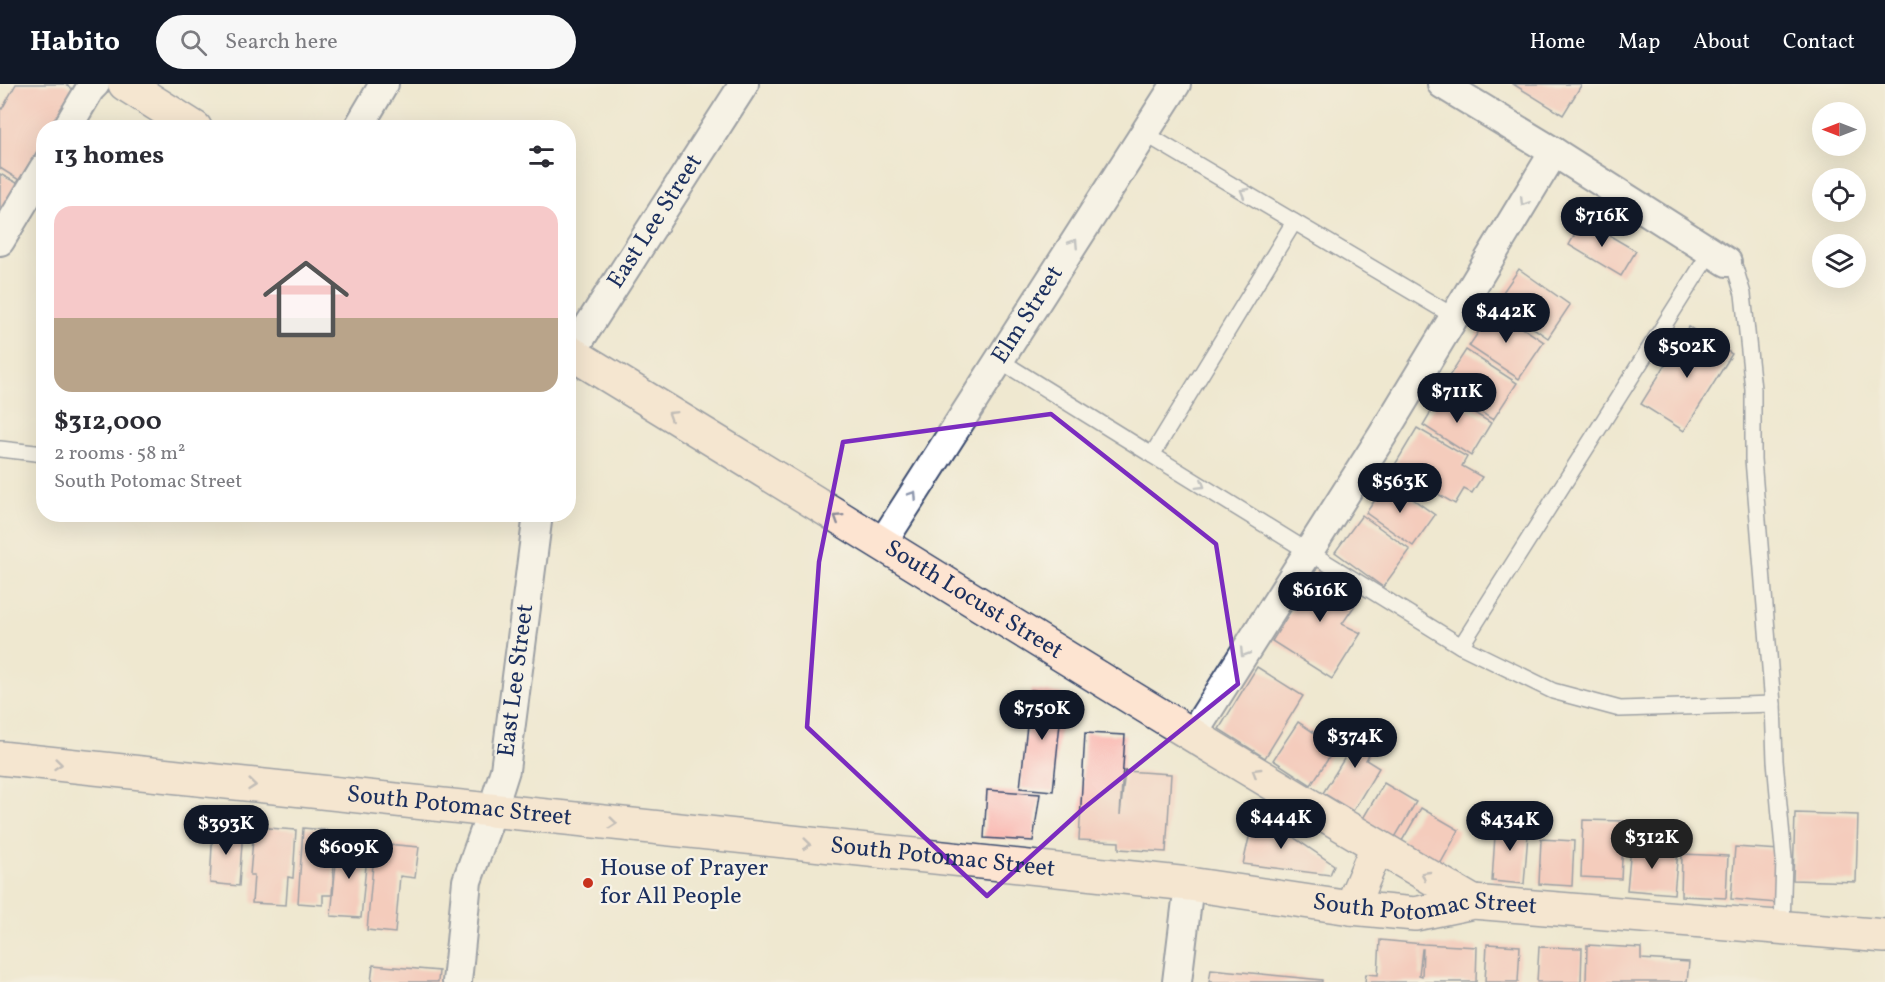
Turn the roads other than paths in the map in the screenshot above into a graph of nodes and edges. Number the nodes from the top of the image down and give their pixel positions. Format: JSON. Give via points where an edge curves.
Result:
{"nodes":[{"id":1,"x":95,"y":84,"type":"edge"},
{"id":2,"x":125,"y":84,"type":"edge"},
{"id":3,"x":384,"y":84,"type":"edge"},
{"id":4,"x":744,"y":84,"type":"edge"},
{"id":5,"x":1176,"y":84,"type":"edge"},
{"id":6,"x":1442,"y":84,"type":"edge"},
{"id":7,"x":72,"y":120,"type":"edge"},
{"id":8,"x":182,"y":120,"type":"edge"},
{"id":9,"x":363,"y":120,"type":"edge"},
{"id":10,"x":1144,"y":133,"type":"junction"},
{"id":11,"x":1554,"y":152,"type":"junction"},
{"id":12,"x":36,"y":181,"type":"edge"},
{"id":13,"x":1294,"y":222,"type":"junction"},
{"id":14,"x":0,"y":241,"type":"edge"},
{"id":15,"x":1719,"y":256,"type":"junction"},
{"id":16,"x":1455,"y":317,"type":"junction"},
{"id":17,"x":576,"y":343,"type":"edge"},
{"id":18,"x":576,"y":358,"type":"edge"},
{"id":19,"x":999,"y":360,"type":"junction"},
{"id":20,"x":0,"y":449,"type":"edge"},
{"id":21,"x":36,"y":453,"type":"edge"},
{"id":22,"x":1152,"y":455,"type":"junction"},
{"id":23,"x":537,"y":522,"type":"edge"},
{"id":24,"x":881,"y":544,"type":"junction"},
{"id":25,"x":1309,"y":552,"type":"junction"},
{"id":26,"x":1461,"y":646,"type":"junction"},
{"id":27,"x":1773,"y":704,"type":"junction"},
{"id":28,"x":1193,"y":734,"type":"junction"},
{"id":29,"x":0,"y":758,"type":"edge"},
{"id":30,"x":492,"y":811,"type":"junction"},
{"id":31,"x":1377,"y":847,"type":"junction"},
{"id":32,"x":1189,"y":884,"type":"junction"},
{"id":33,"x":1473,"y":902,"type":"junction"},
{"id":34,"x":1351,"y":908,"type":"junction"},
{"id":35,"x":1782,"y":928,"type":"junction"},
{"id":36,"x":1885,"y":936,"type":"edge"},
{"id":37,"x":457,"y":982,"type":"edge"},
{"id":38,"x":1177,"y":982,"type":"edge"}],
"edges":[{"from":1,"to":7,"type":"street"},
{"from":2,"to":8,"type":"main road"},
{"from":3,"to":9,"type":"street"},
{"from":4,"to":17,"type":"street","name":"East Lee Street"},
{"from":5,"to":10,"type":"street","name":"Elm Street"},
{"from":6,"to":11,"type":"street"},
{"from":13,"to":10,"type":"lane","one_way":true},
{"from":19,"to":10,"type":"street","name":"Elm Street","one_way":true},
{"from":11,"to":15,"type":"street"},
{"from":11,"to":16,"type":"street","one_way":true},
{"from":12,"to":14,"type":"street"},
{"from":13,"to":16,"type":"lane"},
{"from":13,"to":22,"type":"lane"},
{"from":15,"to":26,"type":"lane"},
{"from":15,"to":27,"type":"lane","via":[[1735,268],[1743,294]]},
{"from":16,"to":25,"type":"street"},
{"from":24,"to":18,"type":"main road","name":"South Locust Street","one_way":true},
{"from":19,"to":22,"type":"lane"},
{"from":24,"to":19,"type":"street","name":"Elm Street","one_way":true},
{"from":20,"to":21,"type":"lane"},
{"from":22,"to":25,"type":"lane","one_way":true},
{"from":23,"to":30,"type":"street","name":"East Lee Street","via":[[505,770]]},
{"from":24,"to":28,"type":"main road","name":"South Locust Street"},
{"from":25,"to":26,"type":"lane"},
{"from":25,"to":28,"type":"street","one_way":true},
{"from":26,"to":27,"type":"lane","via":[[1553,691],[1620,709]]},
{"from":27,"to":35,"type":"lane","via":[[1784,859]]},
{"from":31,"to":28,"type":"main road","name":"South Locust Street","one_way":true},
{"from":29,"to":30,"type":"main road","name":"South Potomac Street","one_way":true},
{"from":30,"to":32,"type":"main road","name":"South Potomac Street","one_way":true},
{"from":30,"to":37,"type":"street","name":"East Lee Street","via":[[467,881]]},
{"from":33,"to":31,"type":"main road","name":"South Locust Street","one_way":true},
{"from":31,"to":34,"type":"main road"},
{"from":32,"to":34,"type":"main road","name":"South Potomac Street"},
{"from":32,"to":38,"type":"street"},
{"from":33,"to":34,"type":"main road","name":"South Potomac Street","via":[[1415,914]]},
{"from":33,"to":35,"type":"main road","name":"South Potomac Street"},
{"from":35,"to":36,"type":"main road","name":"South Potomac Street"}]}
